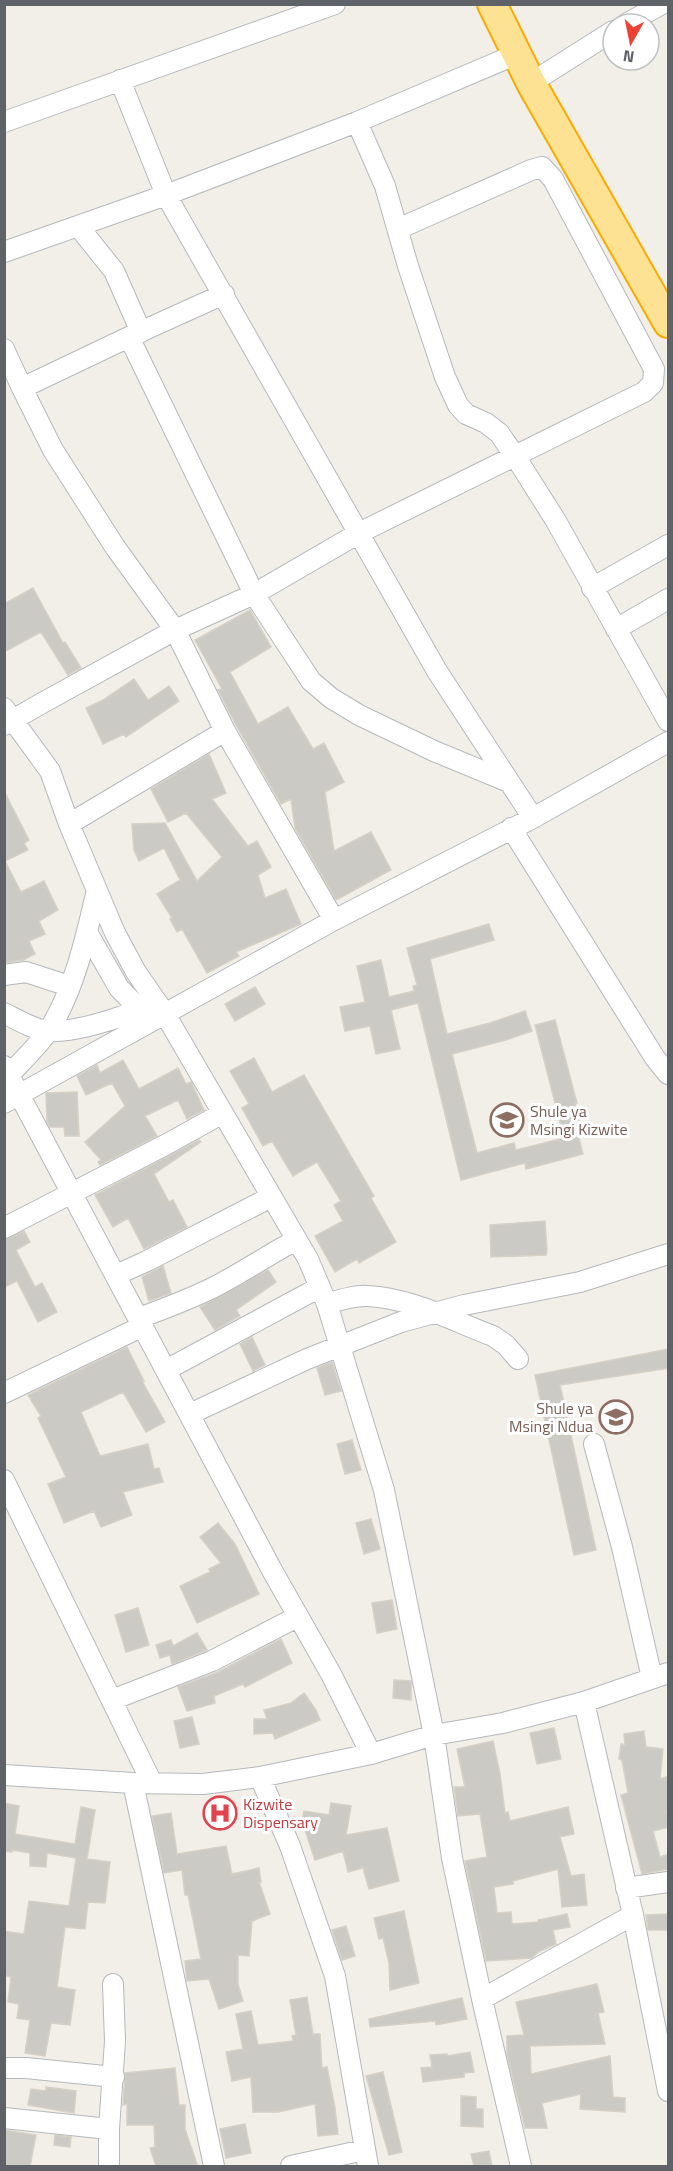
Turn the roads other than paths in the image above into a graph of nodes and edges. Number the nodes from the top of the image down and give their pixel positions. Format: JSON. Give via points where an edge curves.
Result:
{"nodes":[{"id":1,"x":335,"y":4,"type":"edge"},
{"id":2,"x":492,"y":4,"type":"edge"},
{"id":3,"x":662,"y":4,"type":"edge"},
{"id":4,"x":648,"y":12,"type":"edge"},
{"id":5,"x":601,"y":39,"type":"edge"},
{"id":6,"x":517,"y":54,"type":"junction"},
{"id":7,"x":120,"y":80,"type":"junction"},
{"id":8,"x":531,"y":83,"type":"junction"},
{"id":9,"x":4,"y":122,"type":"edge"},
{"id":10,"x":357,"y":122,"type":"junction"},
{"id":11,"x":166,"y":195,"type":"junction"},
{"id":12,"x":78,"y":226,"type":"junction"},
{"id":13,"x":398,"y":229,"type":"junction"},
{"id":14,"x":4,"y":252,"type":"edge"},
{"id":15,"x":224,"y":294,"type":"junction"},
{"id":16,"x":669,"y":323,"type":"edge"},
{"id":17,"x":135,"y":334,"type":"junction"},
{"id":18,"x":4,"y":349,"type":"edge"},
{"id":19,"x":22,"y":388,"type":"junction"},
{"id":20,"x":515,"y":456,"type":"junction"},
{"id":21,"x":359,"y":533,"type":"junction"},
{"id":22,"x":669,"y":545,"type":"edge"},
{"id":23,"x":592,"y":588,"type":"junction"},
{"id":24,"x":254,"y":594,"type":"junction"},
{"id":25,"x":669,"y":599,"type":"edge"},
{"id":26,"x":616,"y":629,"type":"junction"},
{"id":27,"x":176,"y":630,"type":"junction"},
{"id":28,"x":8,"y":718,"type":"edge"},
{"id":29,"x":669,"y":721,"type":"edge"},
{"id":30,"x":225,"y":731,"type":"junction"},
{"id":31,"x":669,"y":742,"type":"edge"},
{"id":32,"x":509,"y":782,"type":"junction"},
{"id":33,"x":533,"y":818,"type":"junction"},
{"id":34,"x":69,"y":824,"type":"junction"},
{"id":35,"x":511,"y":828,"type":"junction"},
{"id":36,"x":97,"y":890,"type":"junction"},
{"id":37,"x":334,"y":920,"type":"junction"},
{"id":38,"x":87,"y":932,"type":"junction"},
{"id":39,"x":4,"y":975,"type":"edge"},
{"id":40,"x":69,"y":986,"type":"junction"},
{"id":41,"x":4,"y":1013,"type":"edge"},
{"id":42,"x":152,"y":1015,"type":"junction"},
{"id":43,"x":48,"y":1031,"type":"junction"},
{"id":44,"x":7,"y":1071,"type":"edge"},
{"id":45,"x":669,"y":1074,"type":"edge"},
{"id":46,"x":12,"y":1099,"type":"edge"},
{"id":47,"x":223,"y":1113,"type":"junction"},
{"id":48,"x":71,"y":1192,"type":"junction"},
{"id":49,"x":271,"y":1197,"type":"junction"},
{"id":50,"x":4,"y":1228,"type":"edge"},
{"id":51,"x":296,"y":1240,"type":"junction"},
{"id":52,"x":669,"y":1254,"type":"edge"},
{"id":53,"x":116,"y":1275,"type":"junction"},
{"id":54,"x":323,"y":1295,"type":"junction"},
{"id":55,"x":432,"y":1313,"type":"junction"},
{"id":56,"x":141,"y":1322,"type":"junction"},
{"id":57,"x":340,"y":1347,"type":"junction"},
{"id":58,"x":518,"y":1359,"type":"dead end"},
{"id":59,"x":166,"y":1370,"type":"junction"},
{"id":60,"x":4,"y":1393,"type":"edge"},
{"id":61,"x":190,"y":1414,"type":"junction"},
{"id":62,"x":594,"y":1444,"type":"dead end"},
{"id":63,"x":4,"y":1480,"type":"edge"},
{"id":64,"x":297,"y":1617,"type":"junction"},
{"id":65,"x":660,"y":1676,"type":"edge"},
{"id":66,"x":112,"y":1700,"type":"junction"},
{"id":67,"x":584,"y":1702,"type":"junction"},
{"id":68,"x":434,"y":1735,"type":"junction"},
{"id":69,"x":372,"y":1754,"type":"junction"},
{"id":70,"x":4,"y":1775,"type":"edge"},
{"id":71,"x":260,"y":1777,"type":"junction"},
{"id":72,"x":142,"y":1783,"type":"junction"},
{"id":73,"x":669,"y":1882,"type":"edge"},
{"id":74,"x":626,"y":1888,"type":"junction"},
{"id":75,"x":633,"y":1915,"type":"junction"},
{"id":76,"x":112,"y":1984,"type":"dead end"},
{"id":77,"x":482,"y":1999,"type":"junction"},
{"id":78,"x":4,"y":2068,"type":"edge"},
{"id":79,"x":114,"y":2077,"type":"junction"},
{"id":80,"x":669,"y":2091,"type":"edge"},
{"id":81,"x":4,"y":2118,"type":"edge"},
{"id":82,"x":109,"y":2128,"type":"junction"},
{"id":83,"x":366,"y":2158,"type":"edge"},
{"id":84,"x":109,"y":2166,"type":"edge"},
{"id":85,"x":214,"y":2166,"type":"edge"},
{"id":86,"x":291,"y":2166,"type":"edge"},
{"id":87,"x":521,"y":2166,"type":"edge"}],
"edges":[{"from":1,"to":7,"type":"street"},
{"from":2,"to":6,"type":"highway"},
{"from":3,"to":4,"type":"street"},
{"from":5,"to":8,"type":"street"},
{"from":6,"to":8,"type":"highway"},
{"from":6,"to":10,"type":"street"},
{"from":7,"to":9,"type":"street"},
{"from":7,"to":11,"type":"street"},
{"from":8,"to":16,"type":"highway"},
{"from":10,"to":11,"type":"street"},
{"from":10,"to":13,"type":"street"},
{"from":11,"to":12,"type":"street"},
{"from":11,"to":15,"type":"street"},
{"from":12,"to":14,"type":"street"},
{"from":12,"to":17,"type":"street","via":[[114,272]]},
{"from":13,"to":20,"type":"street","via":[[445,377],[458,405],[499,433]]},
{"from":13,"to":20,"type":"street","via":[[542,167],[553,178],[654,369],[653,383],[644,392]]},
{"from":15,"to":17,"type":"street"},
{"from":15,"to":21,"type":"street"},
{"from":17,"to":19,"type":"street"},
{"from":17,"to":24,"type":"street"},
{"from":18,"to":19,"type":"street"},
{"from":19,"to":27,"type":"street","via":[[53,450],[115,547]]},
{"from":20,"to":21,"type":"street"},
{"from":20,"to":23,"type":"street"},
{"from":21,"to":24,"type":"street"},
{"from":21,"to":32,"type":"street","via":[[437,671]]},
{"from":22,"to":23,"type":"street"},
{"from":23,"to":26,"type":"street"},
{"from":24,"to":27,"type":"street"},
{"from":24,"to":32,"type":"street","via":[[311,681],[331,698],[400,735]]},
{"from":25,"to":26,"type":"street"},
{"from":26,"to":29,"type":"street"},
{"from":27,"to":28,"type":"street"},
{"from":27,"to":30,"type":"street"},
{"from":28,"to":34,"type":"street","via":[[50,771]]},
{"from":30,"to":34,"type":"street"},
{"from":30,"to":37,"type":"street"},
{"from":31,"to":33,"type":"street"},
{"from":32,"to":33,"type":"street"},
{"from":33,"to":35,"type":"street"},
{"from":34,"to":36,"type":"street"},
{"from":35,"to":37,"type":"street"},
{"from":35,"to":45,"type":"street","via":[[655,1059]]},
{"from":36,"to":38,"type":"street"},
{"from":36,"to":42,"type":"street"},
{"from":37,"to":42,"type":"street"},
{"from":38,"to":40,"type":"street"},
{"from":38,"to":42,"type":"street","via":[[118,988]]},
{"from":39,"to":40,"type":"street","via":[[26,972]]},
{"from":40,"to":43,"type":"street"},
{"from":41,"to":43,"type":"street"},
{"from":42,"to":43,"type":"street"},
{"from":42,"to":46,"type":"street"},
{"from":42,"to":47,"type":"street"},
{"from":43,"to":44,"type":"street"},
{"from":44,"to":46,"type":"street"},
{"from":46,"to":48,"type":"street"},
{"from":47,"to":48,"type":"street"},
{"from":47,"to":49,"type":"street"},
{"from":48,"to":50,"type":"street"},
{"from":48,"to":53,"type":"street"},
{"from":49,"to":51,"type":"street"},
{"from":49,"to":53,"type":"street"},
{"from":51,"to":54,"type":"street"},
{"from":51,"to":56,"type":"street","via":[[220,1284]]},
{"from":52,"to":55,"type":"street","via":[[580,1282]]},
{"from":53,"to":56,"type":"street"},
{"from":54,"to":55,"type":"street","via":[[396,1300]]},
{"from":54,"to":57,"type":"street"},
{"from":54,"to":59,"type":"street"},
{"from":55,"to":57,"type":"street"},
{"from":55,"to":58,"type":"street","via":[[493,1336]]},
{"from":56,"to":59,"type":"street"},
{"from":56,"to":60,"type":"street"},
{"from":57,"to":61,"type":"street"},
{"from":57,"to":68,"type":"street","via":[[384,1490]]},
{"from":59,"to":61,"type":"street"},
{"from":61,"to":64,"type":"street"},
{"from":62,"to":65,"type":"street"},
{"from":63,"to":66,"type":"street"},
{"from":64,"to":66,"type":"street","via":[[212,1662]]},
{"from":64,"to":69,"type":"street"},
{"from":65,"to":67,"type":"street"},
{"from":66,"to":72,"type":"street"},
{"from":67,"to":68,"type":"street","via":[[503,1723]]},
{"from":67,"to":74,"type":"street"},
{"from":68,"to":69,"type":"street"},
{"from":68,"to":77,"type":"street","via":[[452,1858]]},
{"from":69,"to":71,"type":"street"},
{"from":70,"to":72,"type":"street"},
{"from":71,"to":72,"type":"street","via":[[203,1784]]},
{"from":71,"to":83,"type":"street","via":[[290,1846],[335,1976]]},
{"from":72,"to":85,"type":"street"},
{"from":73,"to":74,"type":"street"},
{"from":74,"to":75,"type":"street"},
{"from":75,"to":77,"type":"street"},
{"from":75,"to":80,"type":"street"},
{"from":76,"to":79,"type":"street"},
{"from":77,"to":87,"type":"street"},
{"from":78,"to":79,"type":"street"},
{"from":79,"to":82,"type":"street"},
{"from":81,"to":82,"type":"street"},
{"from":82,"to":84,"type":"street"},
{"from":83,"to":86,"type":"street"}]}
